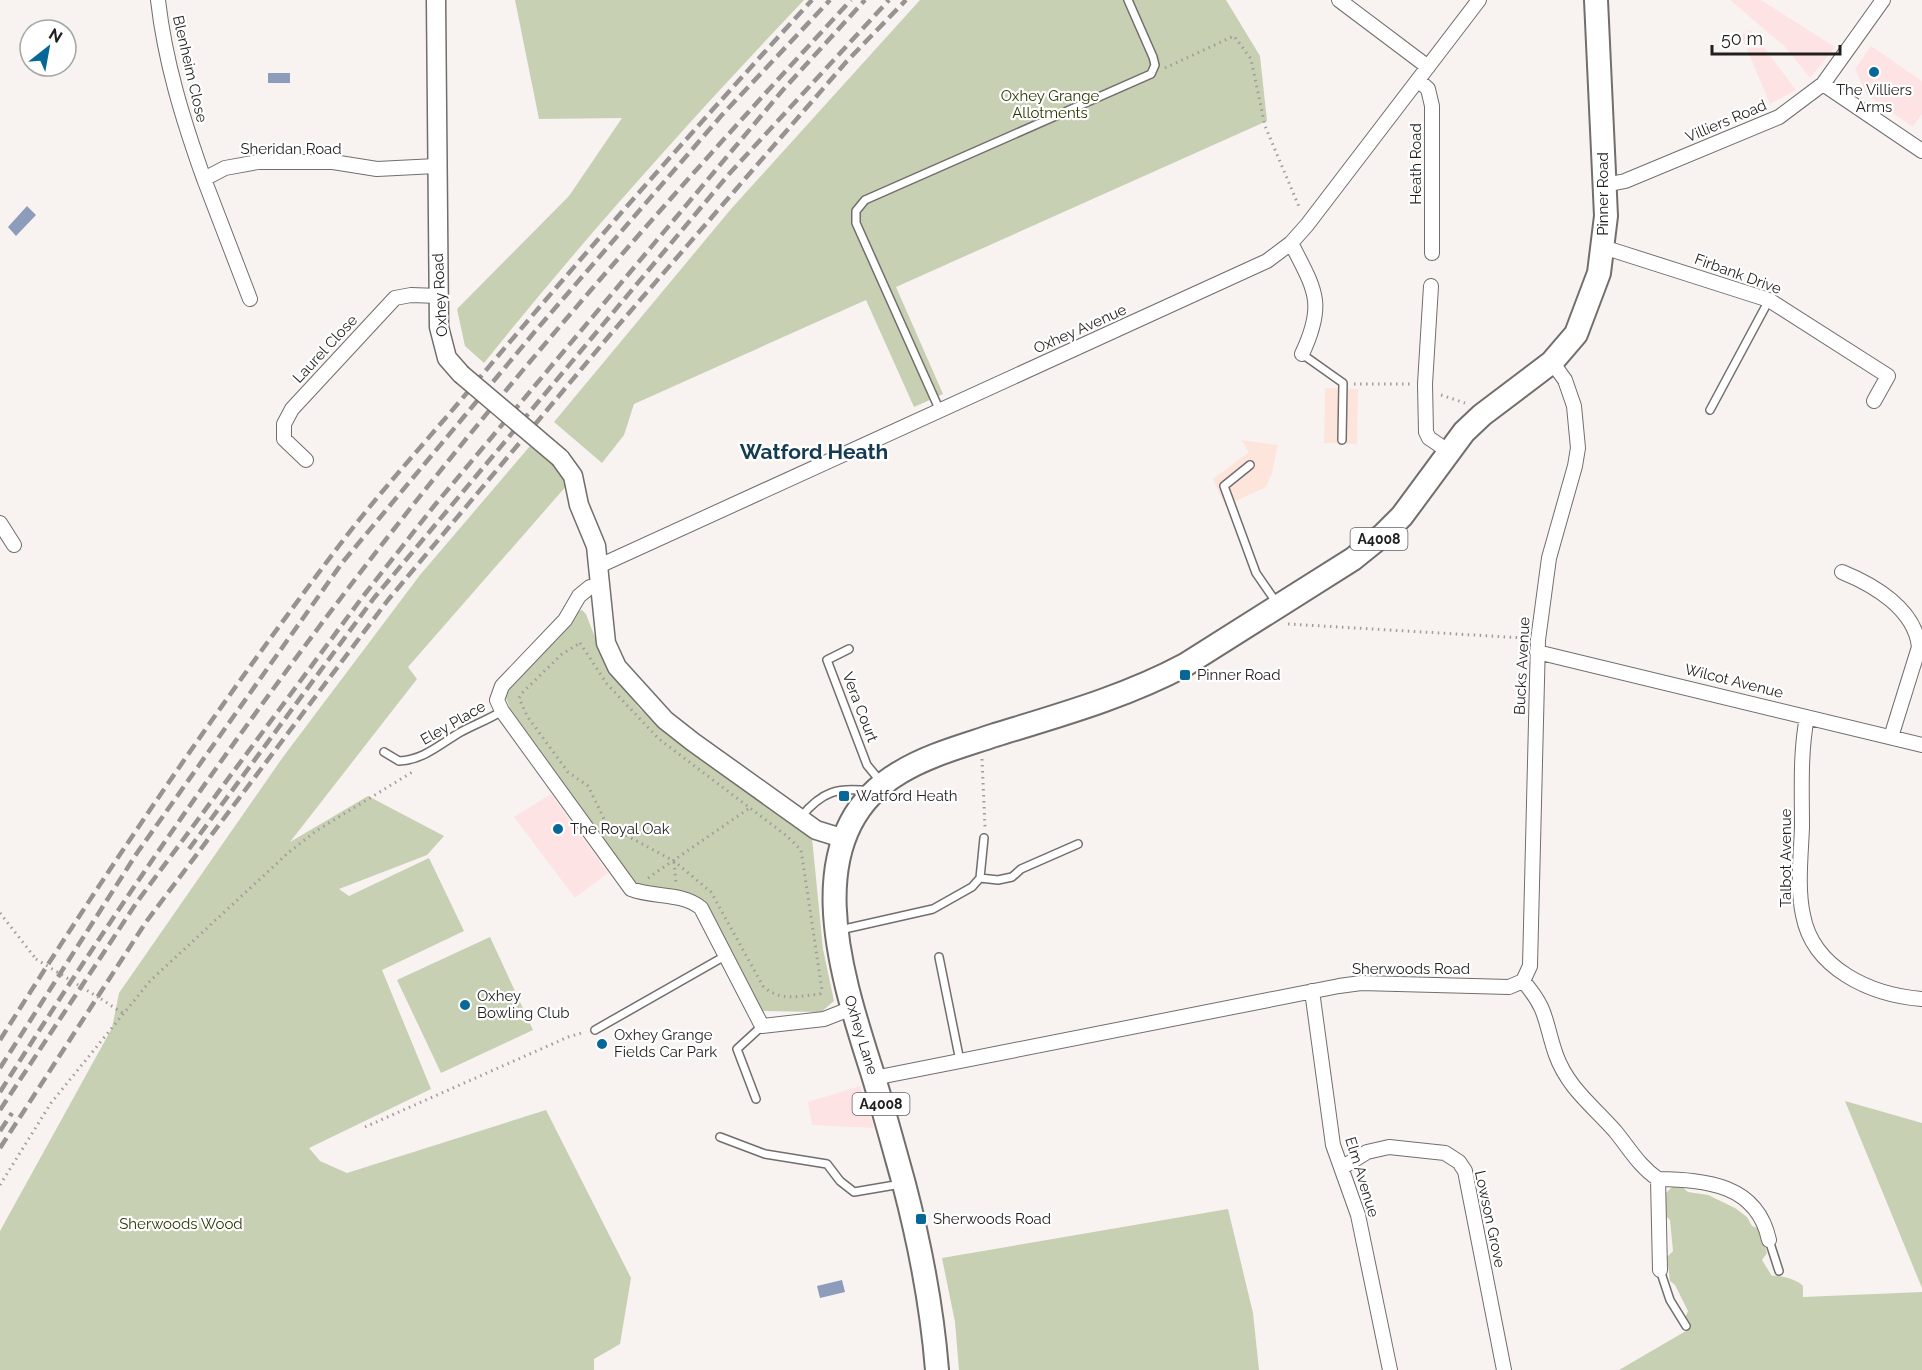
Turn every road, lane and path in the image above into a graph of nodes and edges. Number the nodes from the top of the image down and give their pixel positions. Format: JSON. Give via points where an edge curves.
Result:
{"nodes":[{"id":1,"x":158,"y":0,"type":"edge"},
{"id":2,"x":436,"y":0,"type":"edge"},
{"id":3,"x":1128,"y":0,"type":"edge"},
{"id":4,"x":1339,"y":0,"type":"edge"},
{"id":5,"x":1479,"y":0,"type":"edge"},
{"id":6,"x":1596,"y":0,"type":"edge"},
{"id":7,"x":1883,"y":0,"type":"edge"},
{"id":8,"x":1428,"y":67,"type":"junction"},
{"id":9,"x":1154,"y":70,"type":"junction"},
{"id":10,"x":1418,"y":80,"type":"junction"},
{"id":11,"x":1823,"y":84,"type":"junction"},
{"id":12,"x":1922,"y":151,"type":"edge"},
{"id":13,"x":436,"y":166,"type":"junction"},
{"id":14,"x":204,"y":179,"type":"junction"},
{"id":15,"x":1605,"y":185,"type":"junction"},
{"id":16,"x":1307,"y":225,"type":"junction"},
{"id":17,"x":1292,"y":243,"type":"junction"},
{"id":18,"x":1604,"y":247,"type":"junction"},
{"id":19,"x":1432,"y":253,"type":"dead end"},
{"id":20,"x":1431,"y":286,"type":"dead end"},
{"id":21,"x":439,"y":296,"type":"junction"},
{"id":22,"x":250,"y":299,"type":"dead end"},
{"id":23,"x":1769,"y":300,"type":"junction"},
{"id":24,"x":1302,"y":354,"type":"joint"},
{"id":25,"x":1552,"y":362,"type":"junction"},
{"id":26,"x":1343,"y":383,"type":"junction"},
{"id":27,"x":1425,"y":384,"type":"junction"},
{"id":28,"x":1874,"y":400,"type":"dead end"},
{"id":29,"x":1710,"y":410,"type":"dead end"},
{"id":30,"x":940,"y":411,"type":"junction"},
{"id":31,"x":1482,"y":415,"type":"junction"},
{"id":32,"x":1342,"y":440,"type":"dead end"},
{"id":33,"x":1448,"y":452,"type":"junction"},
{"id":34,"x":306,"y":460,"type":"dead end"},
{"id":35,"x":1250,"y":465,"type":"dead end"},
{"id":36,"x":0,"y":523,"type":"edge"},
{"id":37,"x":14,"y":544,"type":"dead end"},
{"id":38,"x":599,"y":566,"type":"junction"},
{"id":39,"x":1842,"y":572,"type":"dead end"},
{"id":40,"x":600,"y":585,"type":"junction"},
{"id":41,"x":1273,"y":608,"type":"junction"},
{"id":42,"x":1538,"y":646,"type":"junction"},
{"id":43,"x":849,"y":649,"type":"dead end"},
{"id":44,"x":502,"y":711,"type":"junction"},
{"id":45,"x":1807,"y":717,"type":"junction"},
{"id":46,"x":1891,"y":737,"type":"junction"},
{"id":47,"x":975,"y":742,"type":"junction"},
{"id":48,"x":1922,"y":745,"type":"edge"},
{"id":49,"x":384,"y":752,"type":"dead end"},
{"id":50,"x":878,"y":788,"type":"junction"},
{"id":51,"x":375,"y":795,"type":"dead end"},
{"id":52,"x":767,"y":795,"type":"junction"},
{"id":53,"x":750,"y":808,"type":"junction"},
{"id":54,"x":799,"y":819,"type":"junction"},
{"id":55,"x":984,"y":838,"type":"joint"},
{"id":56,"x":845,"y":840,"type":"junction"},
{"id":57,"x":1078,"y":844,"type":"dead end"},
{"id":58,"x":674,"y":861,"type":"junction"},
{"id":59,"x":980,"y":878,"type":"junction"},
{"id":60,"x":631,"y":889,"type":"junction"},
{"id":61,"x":677,"y":897,"type":"junction"},
{"id":62,"x":0,"y":913,"type":"edge"},
{"id":63,"x":837,"y":930,"type":"junction"},
{"id":64,"x":725,"y":957,"type":"junction"},
{"id":65,"x":939,"y":957,"type":"dead end"},
{"id":66,"x":1523,"y":981,"type":"junction"},
{"id":67,"x":1312,"y":991,"type":"junction"},
{"id":68,"x":1922,"y":999,"type":"edge"},
{"id":69,"x":852,"y":1008,"type":"junction"},
{"id":70,"x":124,"y":1014,"type":"junction"},
{"id":71,"x":762,"y":1026,"type":"junction"},
{"id":72,"x":595,"y":1030,"type":"joint"},
{"id":73,"x":960,"y":1061,"type":"junction"},
{"id":74,"x":874,"y":1078,"type":"junction"},
{"id":75,"x":756,"y":1100,"type":"dead end"},
{"id":76,"x":365,"y":1127,"type":"dead end"},
{"id":77,"x":720,"y":1137,"type":"dead end"},
{"id":78,"x":1343,"y":1167,"type":"junction"},
{"id":79,"x":1658,"y":1179,"type":"junction"},
{"id":80,"x":904,"y":1184,"type":"junction"},
{"id":81,"x":0,"y":1185,"type":"edge"},
{"id":82,"x":1769,"y":1240,"type":"joint"},
{"id":83,"x":1660,"y":1270,"type":"joint"},
{"id":84,"x":1779,"y":1271,"type":"dead end"},
{"id":85,"x":1686,"y":1326,"type":"dead end"},
{"id":86,"x":937,"y":1370,"type":"edge"},
{"id":87,"x":1390,"y":1370,"type":"edge"},
{"id":88,"x":1504,"y":1370,"type":"edge"}],
"edges":[{"from":1,"to":14,"type":"street","name":"Blenheim Close","via":[[178,105]]},
{"from":2,"to":13,"type":"street","name":"Oxhey Road"},
{"from":3,"to":9,"type":"lane","via":[[1154,57]]},
{"from":4,"to":8,"type":"street"},
{"from":5,"to":8,"type":"street","name":"Oxhey Avenue"},
{"from":6,"to":15,"type":"main road","name":"Pinner Road","number":"A4008"},
{"from":7,"to":11,"type":"street","name":"Villiers Road"},
{"from":8,"to":10,"type":"street","name":"Oxhey Avenue"},
{"from":9,"to":16,"type":"path","via":[[1234,36],[1251,59],[1265,126]]},
{"from":9,"to":30,"type":"lane","via":[[865,200],[856,211],[856,223]]},
{"from":10,"to":16,"type":"street","name":"Oxhey Avenue"},
{"from":10,"to":19,"type":"street","name":"Heath Road","via":[[1428,88],[1432,106]]},
{"from":11,"to":12,"type":"street"},
{"from":11,"to":15,"type":"street","name":"Villiers Road","via":[[1779,117],[1625,182]]},
{"from":13,"to":14,"type":"street","name":"Sheridan Road","via":[[377,168],[333,162],[258,162],[225,168]]},
{"from":13,"to":21,"type":"street","name":"Oxhey Road"},
{"from":14,"to":22,"type":"street"},
{"from":15,"to":18,"type":"main road","name":"Pinner Road","number":"A4008"},
{"from":16,"to":17,"type":"street","name":"Oxhey Avenue"},
{"from":17,"to":24,"type":"street","via":[[1317,302],[1312,333]]},
{"from":17,"to":30,"type":"street","name":"Oxhey Avenue","via":[[1267,261]]},
{"from":18,"to":23,"type":"street","name":"Firbank Drive"},
{"from":18,"to":25,"type":"main road","name":"Pinner Road","number":"A4008","via":[[1584,316],[1566,349]]},
{"from":20,"to":27,"type":"street"},
{"from":21,"to":34,"type":"street","name":"Laurel Close","via":[[395,298],[292,409],[284,424],[284,439]]},
{"from":21,"to":38,"type":"street","name":"Oxhey Road","bridge":true,"via":[[439,327],[445,351],[461,374],[560,458],[573,476]]},
{"from":23,"to":28,"type":"street","name":"Firbank Drive","via":[[1888,376]]},
{"from":23,"to":29,"type":"lane"},
{"from":24,"to":26,"type":"lane"},
{"from":25,"to":31,"type":"main road","name":"Pinner Road","number":"A4008"},
{"from":25,"to":42,"type":"street","name":"Bucks Avenue","via":[[1565,380],[1574,406],[1578,448],[1549,558]]},
{"from":26,"to":27,"type":"path"},
{"from":26,"to":32,"type":"lane"},
{"from":27,"to":31,"type":"path","via":[[1442,395],[1460,399]]},
{"from":27,"to":33,"type":"street","via":[[1426,432]]},
{"from":30,"to":38,"type":"street","name":"Oxhey Avenue"},
{"from":31,"to":33,"type":"main road","name":"Pinner Road","number":"A4008"},
{"from":33,"to":41,"type":"main road","name":"Pinner Road","number":"A4008","via":[[1384,534],[1353,559]]},
{"from":35,"to":41,"type":"lane","via":[[1224,486]]},
{"from":36,"to":37,"type":"street"},
{"from":38,"to":40,"type":"street"},
{"from":39,"to":46,"type":"street","via":[[1874,586],[1904,614],[1918,637],[1919,647]]},
{"from":40,"to":44,"type":"street","via":[[579,596],[565,620],[502,686],[497,700]]},
{"from":40,"to":52,"type":"street","via":[[606,643],[617,667],[665,720]]},
{"from":41,"to":42,"type":"path","via":[[1277,622]]},
{"from":41,"to":47,"type":"main road","name":"Pinner Road","number":"A4008","via":[[1156,680]]},
{"from":42,"to":45,"type":"street","name":"Wilcot Avenue"},
{"from":42,"to":66,"type":"street","name":"Bucks Avenue","via":[[1530,966]]},
{"from":43,"to":50,"type":"lane","name":"Vera Court","via":[[827,660]]},
{"from":44,"to":49,"type":"lane","name":"Eley Place","via":[[421,758],[399,761]]},
{"from":44,"to":60,"type":"street"},
{"from":45,"to":46,"type":"street","name":"Wilcot Avenue"},
{"from":45,"to":68,"type":"street","name":"Talbot Avenue","via":[[1802,748],[1801,895],[1808,931],[1818,950],[1844,974],[1875,988]]},
{"from":46,"to":48,"type":"street","name":"Wilcot Avenue"},
{"from":47,"to":50,"type":"main road","name":"Pinner Road","number":"A4008","via":[[925,760]]},
{"from":47,"to":55,"type":"path","via":[[982,758]]},
{"from":50,"to":54,"type":"lane","via":[[846,788],[829,794],[812,803]]},
{"from":50,"to":56,"type":"main road","name":"Pinner Road","number":"A4008","via":[[863,802]]},
{"from":51,"to":70,"type":"path","via":[[288,853],[150,981]]},
{"from":52,"to":53,"type":"path"},
{"from":52,"to":54,"type":"street"},
{"from":53,"to":58,"type":"path"},
{"from":53,"to":58,"type":"path","via":[[801,850],[820,994],[784,997],[773,995],[763,986],[711,892]]},
{"from":53,"to":58,"type":"path","via":[[659,739],[607,684],[580,643],[575,644],[524,692],[519,698],[521,706],[568,772],[588,786],[607,825]]},
{"from":54,"to":56,"type":"street"},
{"from":55,"to":59,"type":"lane"},
{"from":56,"to":63,"type":"main road","name":"Oxhey Lane","number":"A4008","via":[[834,891]]},
{"from":57,"to":59,"type":"lane","via":[[1021,869],[1012,877]]},
{"from":58,"to":60,"type":"path"},
{"from":58,"to":61,"type":"path"},
{"from":59,"to":63,"type":"lane","via":[[972,888],[933,909]]},
{"from":60,"to":61,"type":"street"},
{"from":61,"to":64,"type":"street","via":[[701,908]]},
{"from":62,"to":70,"type":"path","bridge":true,"via":[[36,959]]},
{"from":63,"to":69,"type":"main road","name":"Oxhey Lane","number":"A4008"},
{"from":64,"to":71,"type":"street"},
{"from":64,"to":72,"type":"lane"},
{"from":65,"to":73,"type":"lane"},
{"from":66,"to":67,"type":"street","name":"Sherwoods Road","via":[[1509,987],[1361,983]]},
{"from":66,"to":79,"type":"street","via":[[1545,1011],[1556,1055],[1580,1097],[1613,1130],[1636,1161]]},
{"from":67,"to":73,"type":"street","name":"Sherwoods Road"},
{"from":67,"to":78,"type":"street","name":"Elm Avenue","via":[[1331,1132]]},
{"from":69,"to":71,"type":"street","via":[[824,1019]]},
{"from":69,"to":74,"type":"main road","name":"Oxhey Lane","number":"A4008"},
{"from":70,"to":81,"type":"path","via":[[51,1103]]},
{"from":71,"to":75,"type":"lane","via":[[737,1048]]},
{"from":72,"to":76,"type":"path","via":[[568,1037]]},
{"from":73,"to":74,"type":"street","name":"Sherwoods Road"},
{"from":74,"to":80,"type":"main road","name":"Oxhey Lane","number":"A4008"},
{"from":77,"to":80,"type":"lane","via":[[765,1154],[827,1164],[854,1192]]},
{"from":78,"to":87,"type":"street","name":"Elm Avenue","via":[[1358,1215]]},
{"from":78,"to":88,"type":"street","name":"Lowson Grove","via":[[1367,1152],[1389,1147],[1446,1153],[1459,1162],[1465,1171]]},
{"from":79,"to":82,"type":"street","via":[[1704,1180],[1739,1194],[1759,1211]]},
{"from":79,"to":83,"type":"street"},
{"from":80,"to":86,"type":"main road","name":"Oxhey Lane","number":"A4008","via":[[921,1256]]},
{"from":82,"to":84,"type":"lane"},
{"from":83,"to":85,"type":"lane","via":[[1670,1300]]}]}
